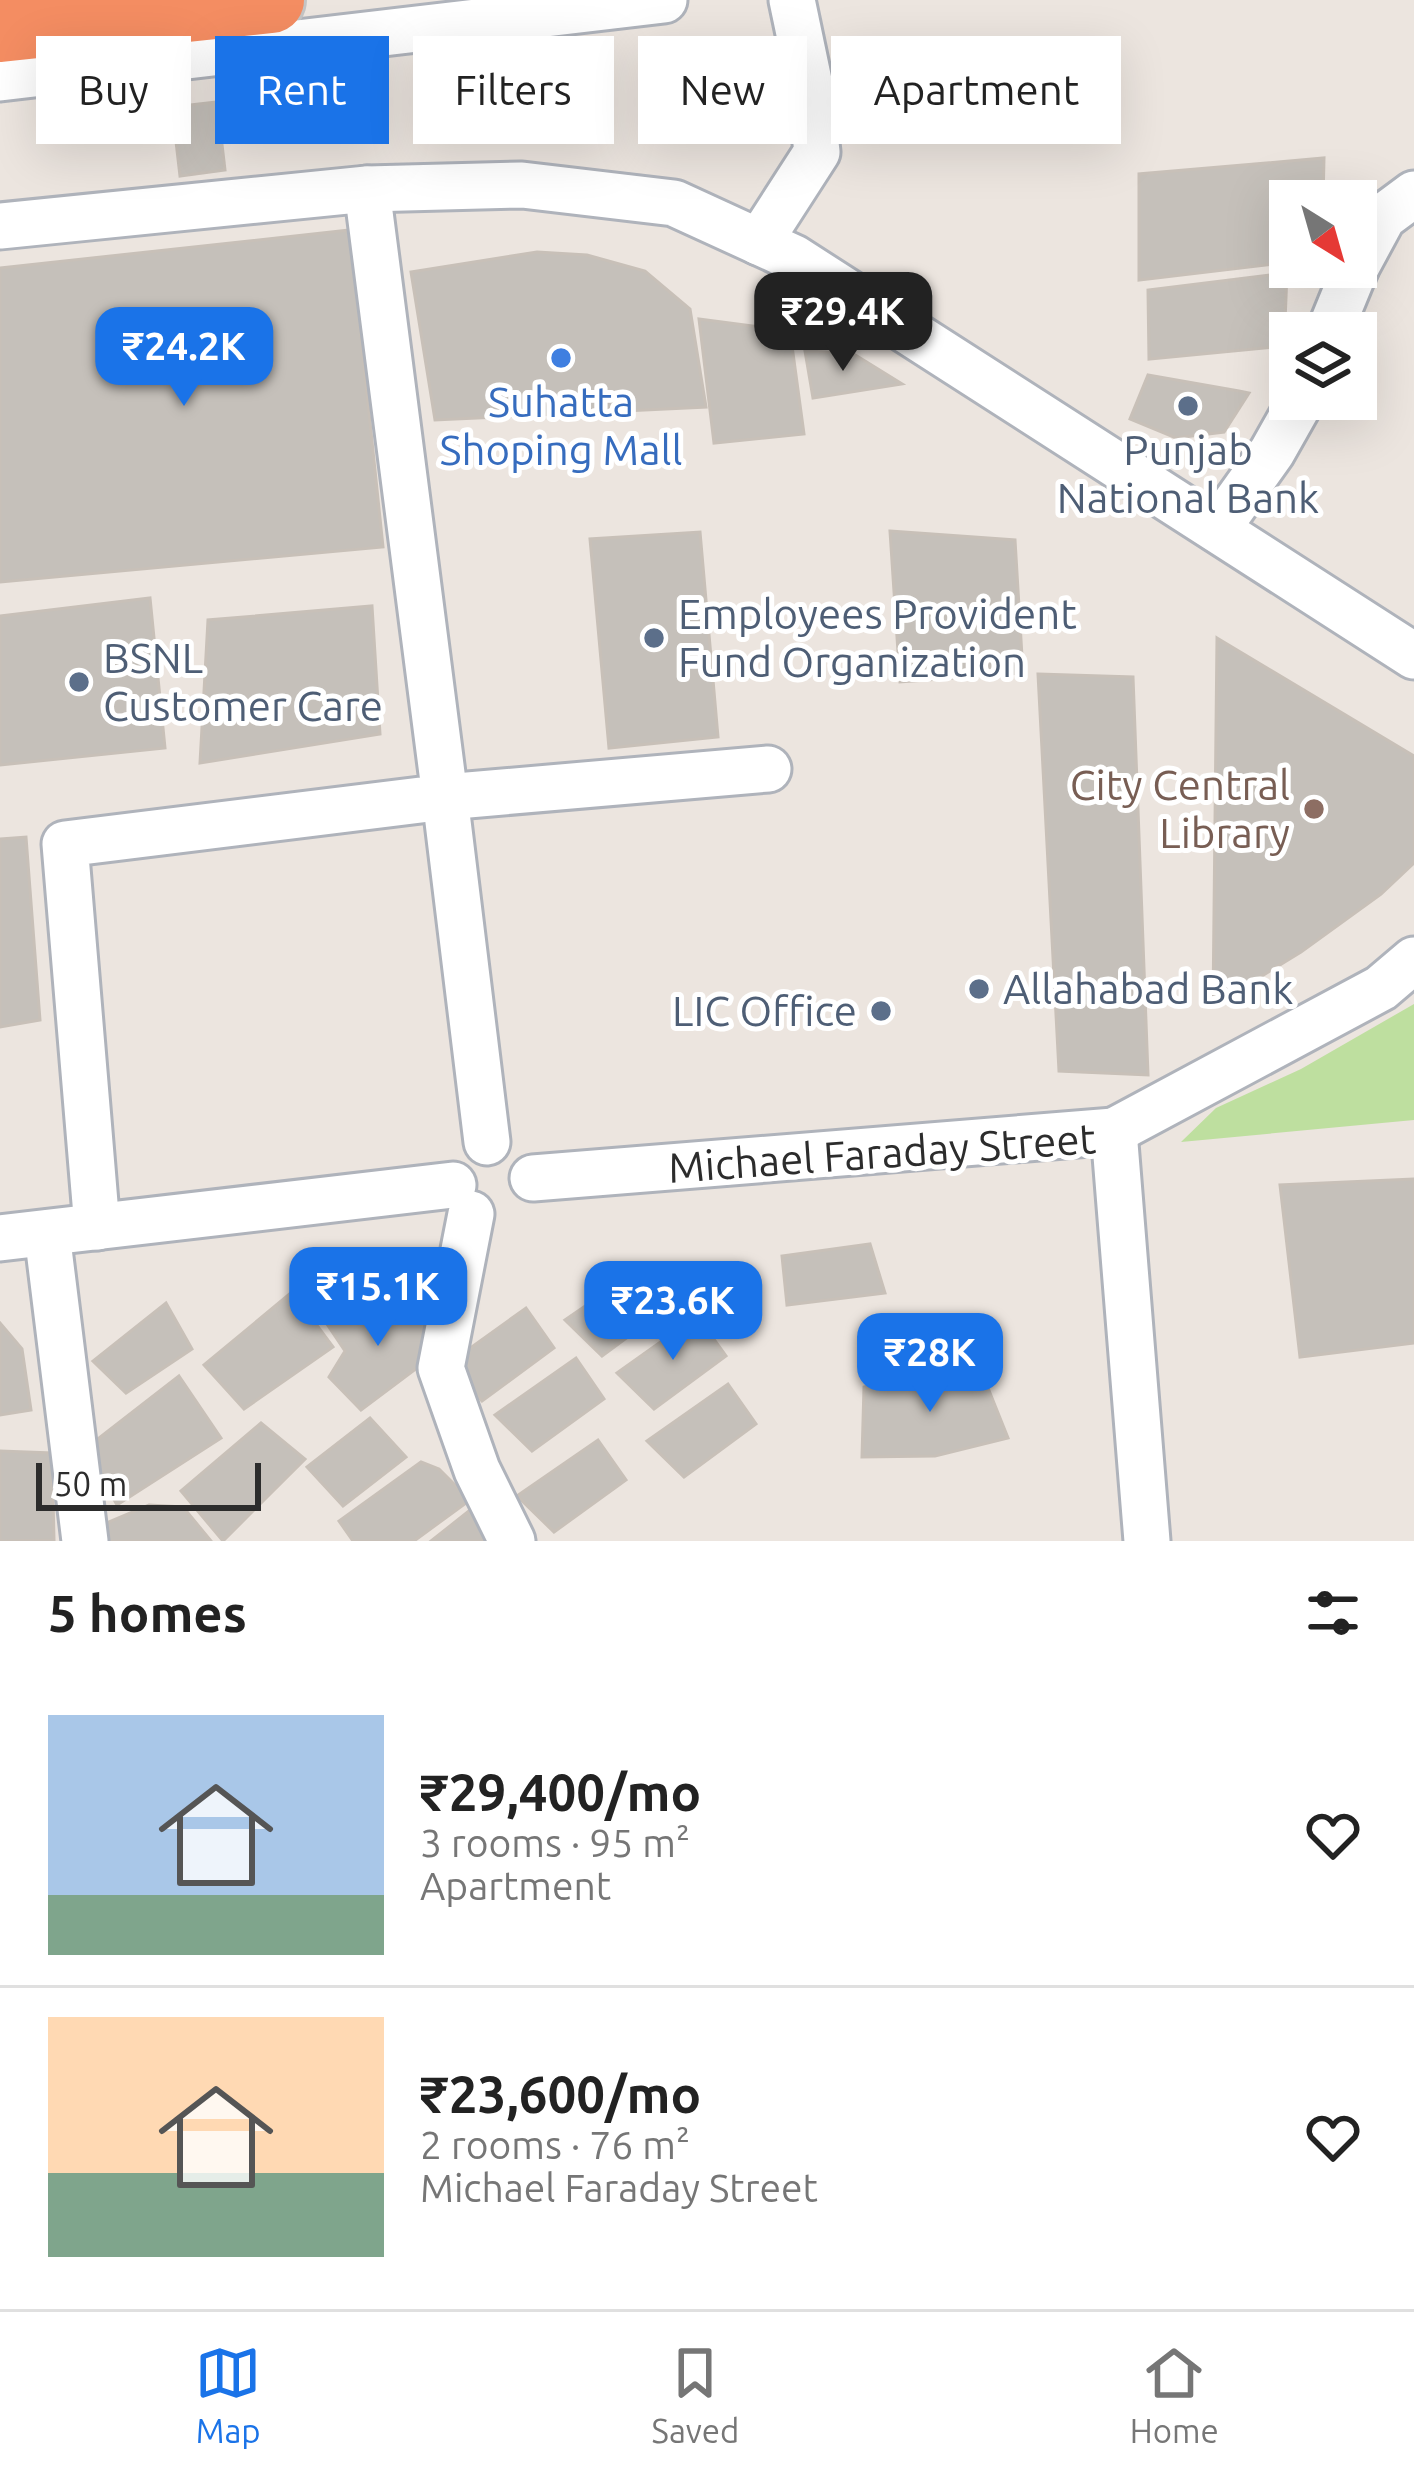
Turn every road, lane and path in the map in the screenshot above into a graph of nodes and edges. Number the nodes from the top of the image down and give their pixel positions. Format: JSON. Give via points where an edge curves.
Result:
{"nodes":[{"id":1,"x":271,"y":0,"type":"edge"},
{"id":2,"x":664,"y":0,"type":"edge"},
{"id":3,"x":792,"y":0,"type":"edge"},
{"id":4,"x":0,"y":29,"type":"edge"},
{"id":5,"x":0,"y":77,"type":"edge"},
{"id":6,"x":367,"y":189,"type":"junction"},
{"id":7,"x":1414,"y":194,"type":"edge"},
{"id":8,"x":0,"y":226,"type":"edge"},
{"id":9,"x":1377,"y":228,"type":"edge"},
{"id":10,"x":759,"y":242,"type":"junction"},
{"id":11,"x":1290,"y":420,"type":"edge"},
{"id":12,"x":1217,"y":530,"type":"junction"},
{"id":13,"x":1414,"y":656,"type":"edge"},
{"id":14,"x":768,"y":769,"type":"dead end"},
{"id":15,"x":445,"y":797,"type":"junction"},
{"id":16,"x":1414,"y":960,"type":"edge"},
{"id":17,"x":1114,"y":1131,"type":"junction"},
{"id":18,"x":487,"y":1142,"type":"junction"},
{"id":19,"x":533,"y":1178,"type":"junction"},
{"id":20,"x":462,"y":1200,"type":"junction"},
{"id":21,"x":97,"y":1227,"type":"junction"},
{"id":22,"x":47,"y":1233,"type":"junction"},
{"id":23,"x":0,"y":1238,"type":"edge"},
{"id":24,"x":85,"y":1541,"type":"edge"},
{"id":25,"x":512,"y":1541,"type":"edge"},
{"id":26,"x":1147,"y":1541,"type":"edge"}],
"edges":[{"from":1,"to":4,"type":"highway"},
{"from":2,"to":5,"type":"street"},
{"from":3,"to":10,"type":"street","via":[[817,152]]},
{"from":6,"to":8,"type":"street"},
{"from":6,"to":10,"type":"street","via":[[521,185],[674,203]]},
{"from":6,"to":15,"type":"street"},
{"from":7,"to":9,"type":"street"},
{"from":10,"to":12,"type":"street"},
{"from":11,"to":12,"type":"street"},
{"from":12,"to":13,"type":"street"},
{"from":14,"to":15,"type":"street"},
{"from":15,"to":18,"type":"street"},
{"from":15,"to":21,"type":"street","via":[[65,844]]},
{"from":16,"to":17,"type":"street","via":[[1381,988]]},
{"from":17,"to":19,"type":"street","name":"Michael Faraday Street"},
{"from":17,"to":26,"type":"street","name":"Michael Faraday Street"},
{"from":18,"to":19,"type":"street","via":[[518,1150]]},
{"from":18,"to":20,"type":"street","via":[[464,1154],[454,1173]]},
{"from":19,"to":20,"type":"street","via":[[514,1215],[486,1221]]},
{"from":20,"to":21,"type":"street"},
{"from":20,"to":25,"type":"street","via":[[441,1368]]},
{"from":21,"to":22,"type":"street"},
{"from":22,"to":23,"type":"street"},
{"from":22,"to":24,"type":"street"}]}
